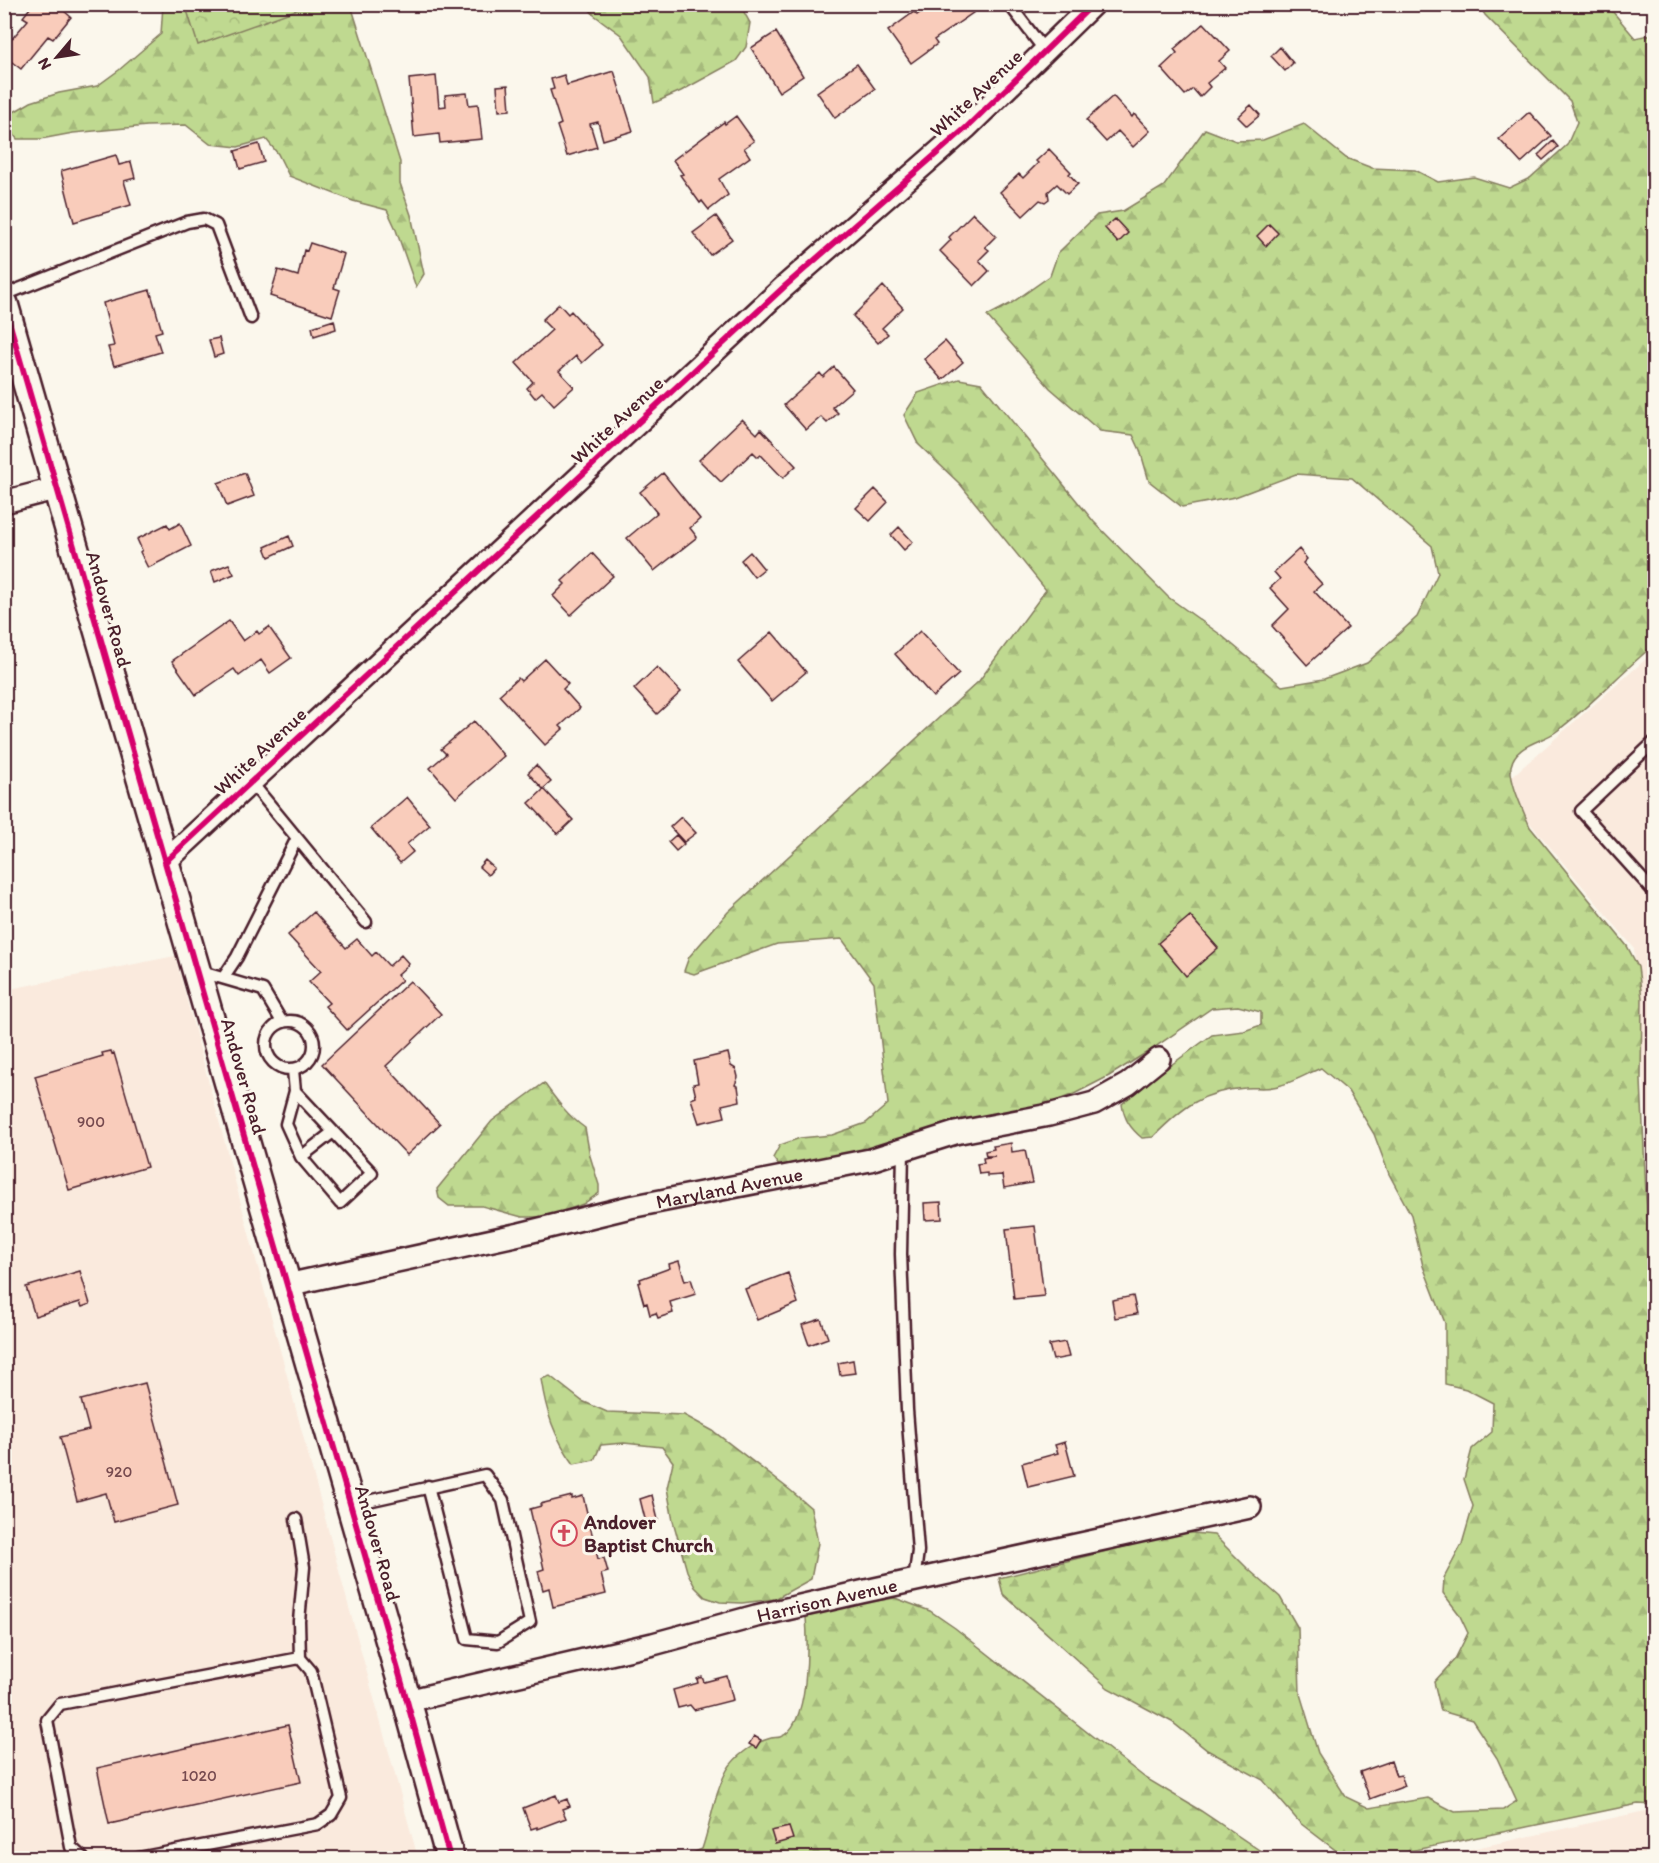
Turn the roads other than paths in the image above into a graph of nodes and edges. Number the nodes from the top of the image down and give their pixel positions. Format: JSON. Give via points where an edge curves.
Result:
{"nodes":[{"id":1,"x":1009,"y":4,"type":"edge"},
{"id":2,"x":1093,"y":4,"type":"edge"},
{"id":3,"x":1044,"y":51,"type":"junction"},
{"id":4,"x":4,"y":296,"type":"edge"},
{"id":5,"x":4,"y":303,"type":"edge"},
{"id":6,"x":251,"y":318,"type":"dead end"},
{"id":7,"x":58,"y":488,"type":"junction"},
{"id":8,"x":4,"y":502,"type":"edge"},
{"id":9,"x":1654,"y":742,"type":"edge"},
{"id":10,"x":251,"y":782,"type":"junction"},
{"id":11,"x":297,"y":838,"type":"junction"},
{"id":12,"x":165,"y":862,"type":"junction"},
{"id":13,"x":1654,"y":891,"type":"edge"},
{"id":14,"x":366,"y":922,"type":"dead end"},
{"id":15,"x":196,"y":971,"type":"junction"},
{"id":16,"x":223,"y":978,"type":"junction"},
{"id":17,"x":282,"y":1022,"type":"junction"},
{"id":18,"x":1159,"y":1059,"type":"dead end"},
{"id":19,"x":293,"y":1070,"type":"junction"},
{"id":20,"x":295,"y":1091,"type":"junction"},
{"id":21,"x":333,"y":1132,"type":"junction"},
{"id":22,"x":903,"y":1149,"type":"junction"},
{"id":23,"x":301,"y":1157,"type":"junction"},
{"id":24,"x":287,"y":1285,"type":"junction"},
{"id":25,"x":428,"y":1486,"type":"junction"},
{"id":26,"x":350,"y":1505,"type":"junction"},
{"id":27,"x":1250,"y":1507,"type":"dead end"},
{"id":28,"x":296,"y":1519,"type":"dead end"},
{"id":29,"x":914,"y":1582,"type":"junction"},
{"id":30,"x":300,"y":1659,"type":"junction"},
{"id":31,"x":407,"y":1701,"type":"junction"},
{"id":32,"x":83,"y":1858,"type":"edge"},
{"id":33,"x":138,"y":1858,"type":"edge"},
{"id":34,"x":450,"y":1858,"type":"edge"}],
"edges":[{"from":1,"to":3,"type":"lane"},
{"from":2,"to":3,"type":"street","name":"White Avenue"},
{"from":3,"to":10,"type":"street","name":"White Avenue","via":[[967,127],[784,288]]},
{"from":4,"to":6,"type":"lane","via":[[187,222],[204,219],[216,225]]},
{"from":5,"to":7,"type":"street","name":"Andover Road"},
{"from":7,"to":8,"type":"street"},
{"from":7,"to":12,"type":"street","name":"Andover Road"},
{"from":9,"to":13,"type":"lane","via":[[1581,811]]},
{"from":10,"to":11,"type":"lane"},
{"from":10,"to":12,"type":"street","name":"White Avenue"},
{"from":11,"to":14,"type":"lane"},
{"from":11,"to":16,"type":"lane"},
{"from":12,"to":15,"type":"street","name":"Andover Road"},
{"from":15,"to":16,"type":"lane"},
{"from":15,"to":24,"type":"street","name":"Andover Road"},
{"from":16,"to":17,"type":"lane","via":[[263,990]]},
{"from":17,"to":19,"type":"lane","via":[[269,1034],[267,1053],[277,1065]]},
{"from":17,"to":19,"type":"lane","via":[[304,1025],[315,1045],[307,1063]]},
{"from":18,"to":22,"type":"street","name":"Maryland Avenue","via":[[1128,1084],[1094,1103],[955,1133]]},
{"from":19,"to":20,"type":"lane"},
{"from":20,"to":21,"type":"lane"},
{"from":20,"to":23,"type":"lane","via":[[286,1124]]},
{"from":21,"to":23,"type":"lane"},
{"from":21,"to":23,"type":"lane","via":[[372,1173],[340,1203]]},
{"from":22,"to":24,"type":"street","name":"Maryland Avenue","via":[[870,1160],[630,1206]]},
{"from":22,"to":29,"type":"lane","via":[[901,1254],[918,1551]]},
{"from":24,"to":26,"type":"street","name":"Andover Road"},
{"from":25,"to":25,"type":"lane","via":[[485,1475],[503,1500],[531,1622],[498,1642],[467,1639]]},
{"from":25,"to":26,"type":"lane"},
{"from":26,"to":31,"type":"street","name":"Andover Road"},
{"from":27,"to":29,"type":"street","name":"Harrison Avenue"},
{"from":28,"to":30,"type":"lane","via":[[304,1567]]},
{"from":29,"to":31,"type":"street","name":"Harrison Avenue","via":[[756,1616]]},
{"from":30,"to":32,"type":"lane","via":[[60,1704],[47,1719],[71,1847]]},
{"from":30,"to":33,"type":"lane","via":[[310,1671],[341,1798],[331,1815],[318,1824]]},
{"from":31,"to":34,"type":"street","name":"Andover Road"}]}
